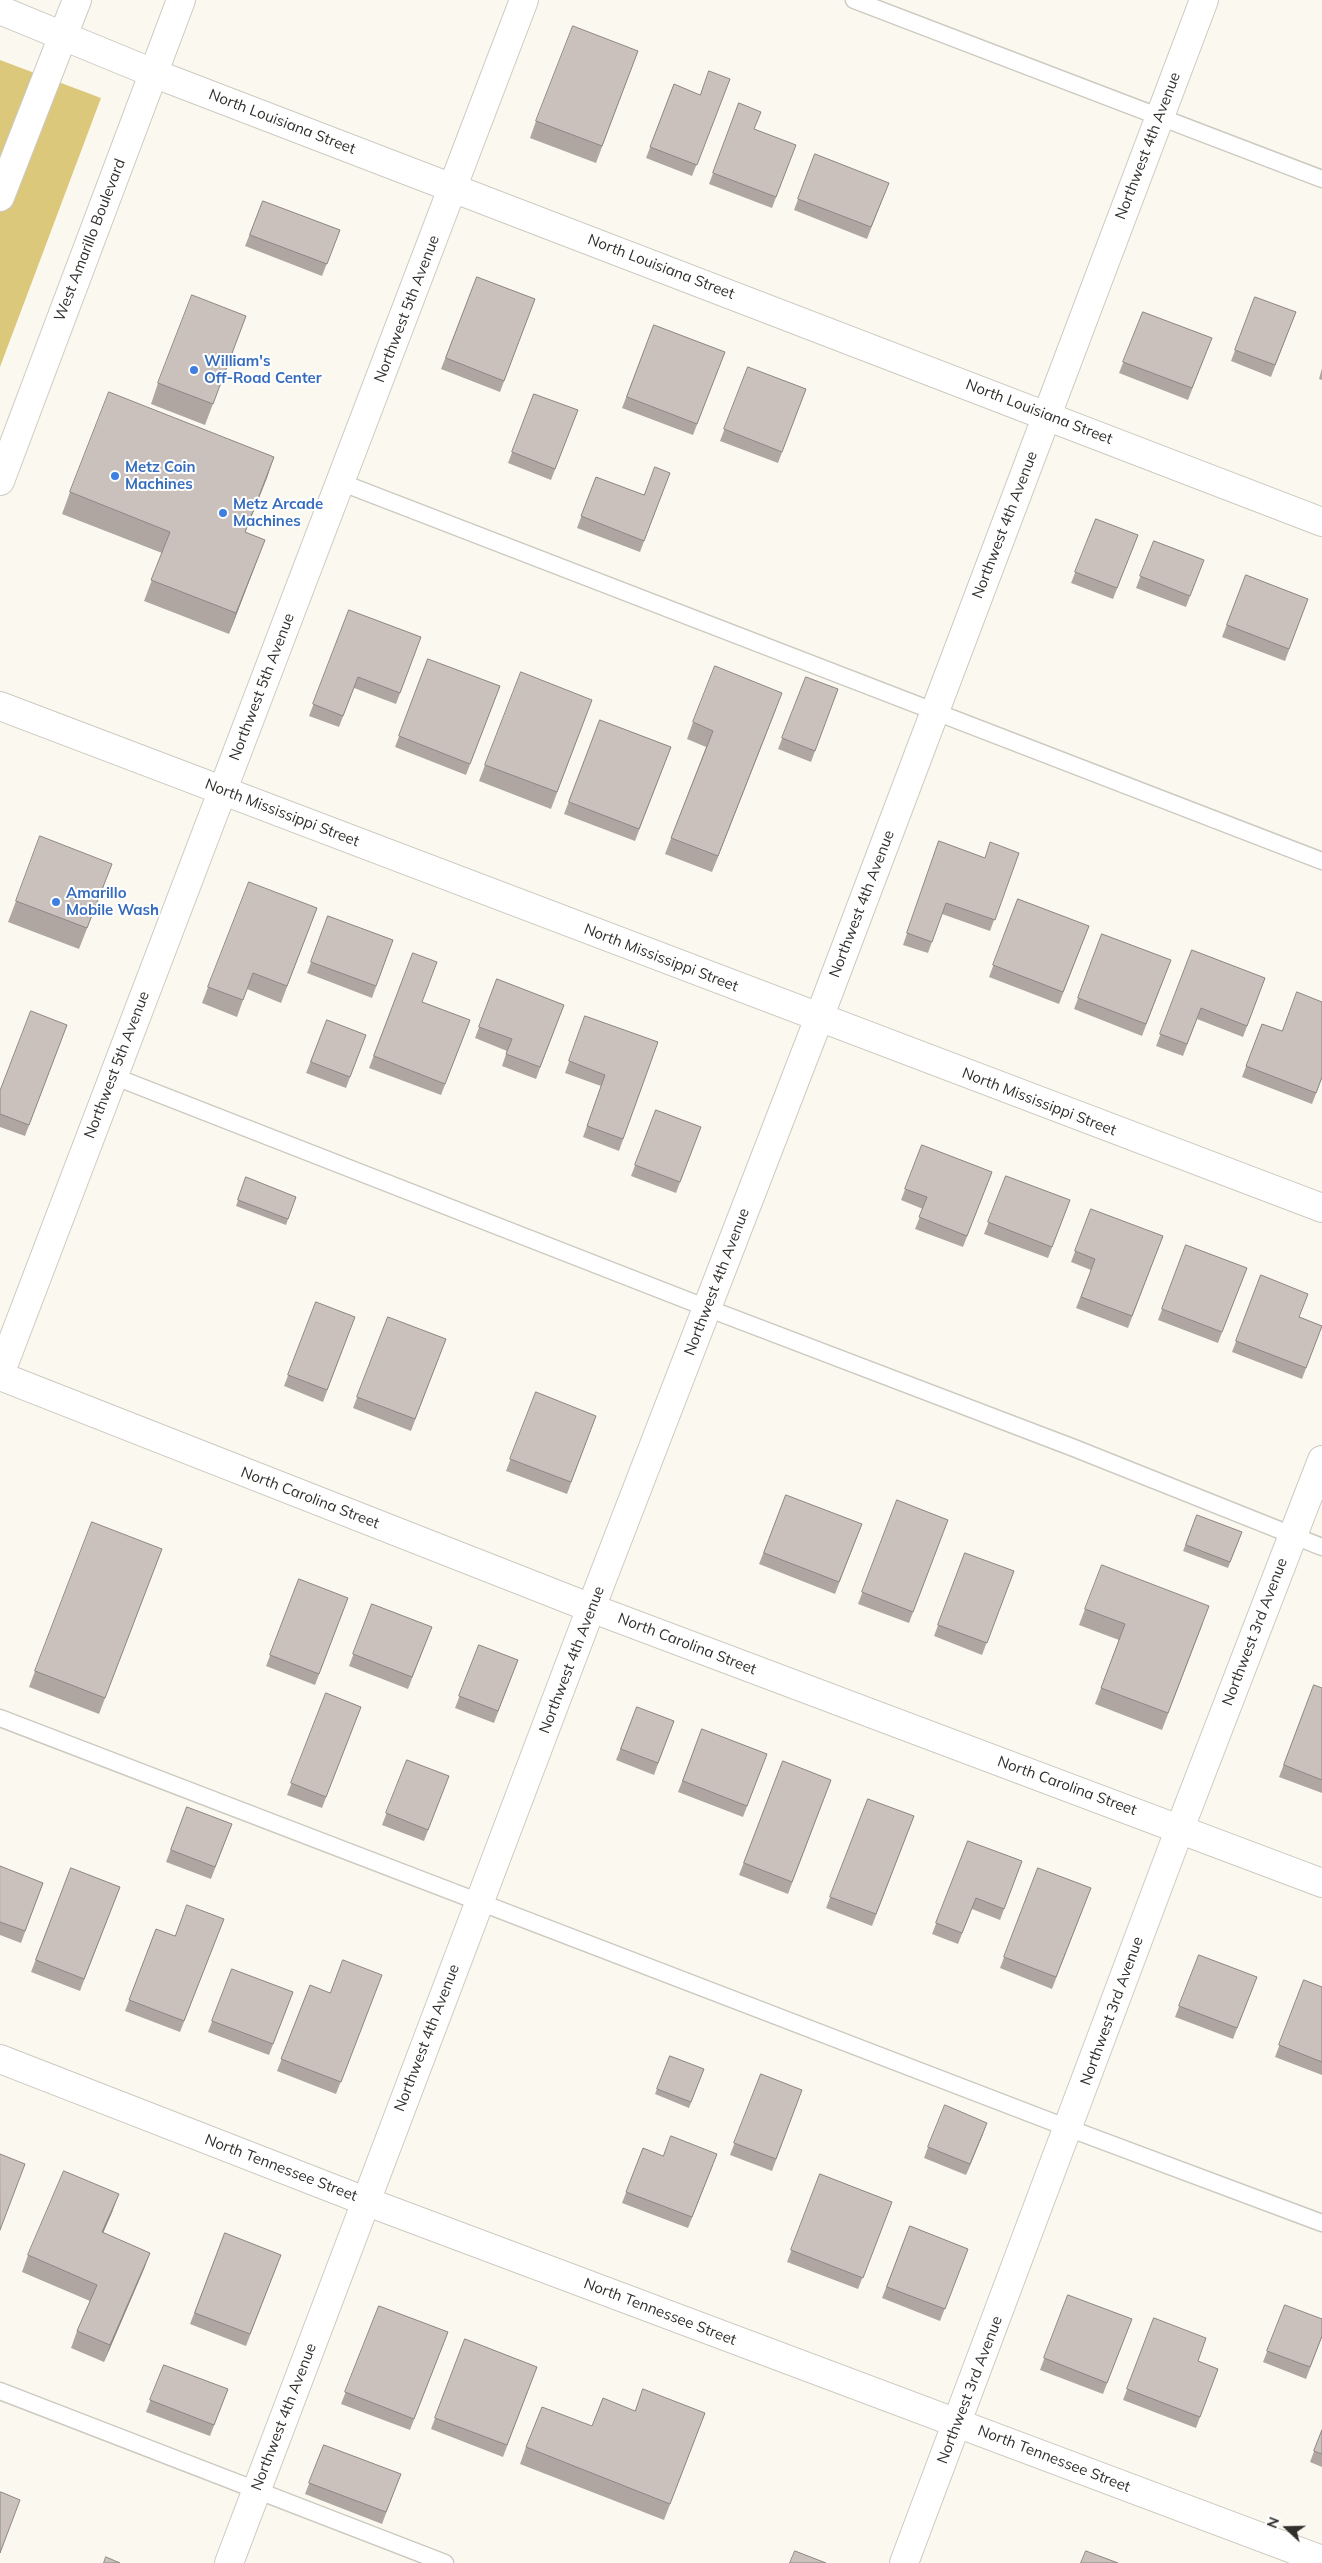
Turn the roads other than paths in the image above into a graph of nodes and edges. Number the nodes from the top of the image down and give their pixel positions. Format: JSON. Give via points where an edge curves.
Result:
{"nodes":[{"id":1,"x":77,"y":0,"type":"edge"},
{"id":2,"x":180,"y":0,"type":"edge"},
{"id":3,"x":524,"y":0,"type":"edge"},
{"id":4,"x":854,"y":0,"type":"edge"},
{"id":5,"x":1204,"y":0,"type":"edge"},
{"id":6,"x":0,"y":10,"type":"edge"},
{"id":7,"x":63,"y":36,"type":"junction"},
{"id":8,"x":153,"y":73,"type":"junction"},
{"id":9,"x":1159,"y":117,"type":"junction"},
{"id":10,"x":1322,"y":179,"type":"edge"},
{"id":11,"x":453,"y":188,"type":"junction"},
{"id":12,"x":0,"y":197,"type":"edge"},
{"id":13,"x":1047,"y":415,"type":"junction"},
{"id":14,"x":0,"y":480,"type":"edge"},
{"id":15,"x":340,"y":482,"type":"junction"},
{"id":16,"x":1322,"y":522,"type":"edge"},
{"id":17,"x":0,"y":706,"type":"edge"},
{"id":18,"x":935,"y":710,"type":"junction"},
{"id":19,"x":222,"y":790,"type":"junction"},
{"id":20,"x":1322,"y":861,"type":"edge"},
{"id":21,"x":818,"y":1018,"type":"junction"},
{"id":22,"x":113,"y":1076,"type":"junction"},
{"id":23,"x":1322,"y":1208,"type":"edge"},
{"id":24,"x":707,"y":1308,"type":"junction"},
{"id":25,"x":0,"y":1375,"type":"edge"},
{"id":26,"x":1322,"y":1460,"type":"edge"},
{"id":27,"x":1293,"y":1536,"type":"junction"},
{"id":28,"x":1322,"y":1547,"type":"edge"},
{"id":29,"x":591,"y":1608,"type":"junction"},
{"id":30,"x":0,"y":1718,"type":"edge"},
{"id":31,"x":1180,"y":1828,"type":"junction"},
{"id":32,"x":1322,"y":1883,"type":"edge"},
{"id":33,"x":479,"y":1902,"type":"junction"},
{"id":34,"x":0,"y":2059,"type":"edge"},
{"id":35,"x":1068,"y":2128,"type":"junction"},
{"id":36,"x":365,"y":2201,"type":"junction"},
{"id":37,"x":1322,"y":2223,"type":"edge"},
{"id":38,"x":0,"y":2391,"type":"edge"},
{"id":39,"x":958,"y":2423,"type":"junction"},
{"id":40,"x":256,"y":2490,"type":"junction"},
{"id":41,"x":1322,"y":2560,"type":"edge"},
{"id":42,"x":229,"y":2563,"type":"edge"},
{"id":43,"x":445,"y":2563,"type":"edge"},
{"id":44,"x":904,"y":2563,"type":"edge"}],
"edges":[{"from":1,"to":7,"type":"main road"},
{"from":2,"to":8,"type":"main road","name":"West Amarillo Boulevard"},
{"from":3,"to":11,"type":"main road","name":"Northwest 5th Avenue"},
{"from":4,"to":9,"type":"lane"},
{"from":5,"to":9,"type":"main road","name":"Northwest 4th Avenue"},
{"from":6,"to":7,"type":"main road","name":"North Louisiana Street"},
{"from":7,"to":8,"type":"main road","name":"North Louisiana Street"},
{"from":7,"to":12,"type":"main road"},
{"from":8,"to":11,"type":"main road","name":"North Louisiana Street"},
{"from":8,"to":14,"type":"main road","name":"West Amarillo Boulevard"},
{"from":9,"to":10,"type":"lane"},
{"from":9,"to":13,"type":"main road","name":"Northwest 4th Avenue"},
{"from":11,"to":13,"type":"main road","name":"North Louisiana Street"},
{"from":11,"to":15,"type":"main road","name":"Northwest 5th Avenue"},
{"from":13,"to":16,"type":"main road","name":"North Louisiana Street"},
{"from":13,"to":18,"type":"main road","name":"Northwest 4th Avenue"},
{"from":15,"to":18,"type":"lane"},
{"from":15,"to":19,"type":"main road","name":"Northwest 5th Avenue"},
{"from":17,"to":19,"type":"main road","name":"North Mississippi Street"},
{"from":18,"to":20,"type":"lane"},
{"from":18,"to":21,"type":"main road","name":"Northwest 4th Avenue"},
{"from":19,"to":21,"type":"main road","name":"North Mississippi Street"},
{"from":19,"to":22,"type":"main road","name":"Northwest 5th Avenue"},
{"from":21,"to":23,"type":"main road","name":"North Mississippi Street"},
{"from":21,"to":24,"type":"main road","name":"Northwest 4th Avenue"},
{"from":22,"to":24,"type":"lane"},
{"from":22,"to":25,"type":"main road","name":"Northwest 5th Avenue"},
{"from":24,"to":27,"type":"lane","via":[[1074,1448]]},
{"from":24,"to":29,"type":"main road","name":"Northwest 4th Avenue"},
{"from":25,"to":29,"type":"main road","name":"North Carolina Street"},
{"from":26,"to":27,"type":"main road","name":"Northwest 3rd Avenue"},
{"from":27,"to":28,"type":"lane"},
{"from":27,"to":31,"type":"main road","name":"Northwest 3rd Avenue"},
{"from":29,"to":31,"type":"main road","name":"North Carolina Street"},
{"from":29,"to":33,"type":"main road","name":"Northwest 4th Avenue"},
{"from":30,"to":33,"type":"lane"},
{"from":31,"to":32,"type":"main road","name":"North Carolina Street"},
{"from":31,"to":35,"type":"main road","name":"Northwest 3rd Avenue"},
{"from":33,"to":35,"type":"lane"},
{"from":33,"to":36,"type":"main road","name":"Northwest 4th Avenue"},
{"from":34,"to":36,"type":"main road","name":"North Tennessee Street"},
{"from":35,"to":37,"type":"lane"},
{"from":35,"to":39,"type":"main road","name":"Northwest 3rd Avenue"},
{"from":36,"to":39,"type":"main road","name":"North Tennessee Street"},
{"from":36,"to":40,"type":"main road","name":"Northwest 4th Avenue"},
{"from":38,"to":40,"type":"lane"},
{"from":39,"to":41,"type":"main road","name":"North Tennessee Street"},
{"from":39,"to":44,"type":"main road","name":"Northwest 3rd Avenue"},
{"from":40,"to":42,"type":"main road","name":"Northwest 4th Avenue"},
{"from":40,"to":43,"type":"lane"}]}
